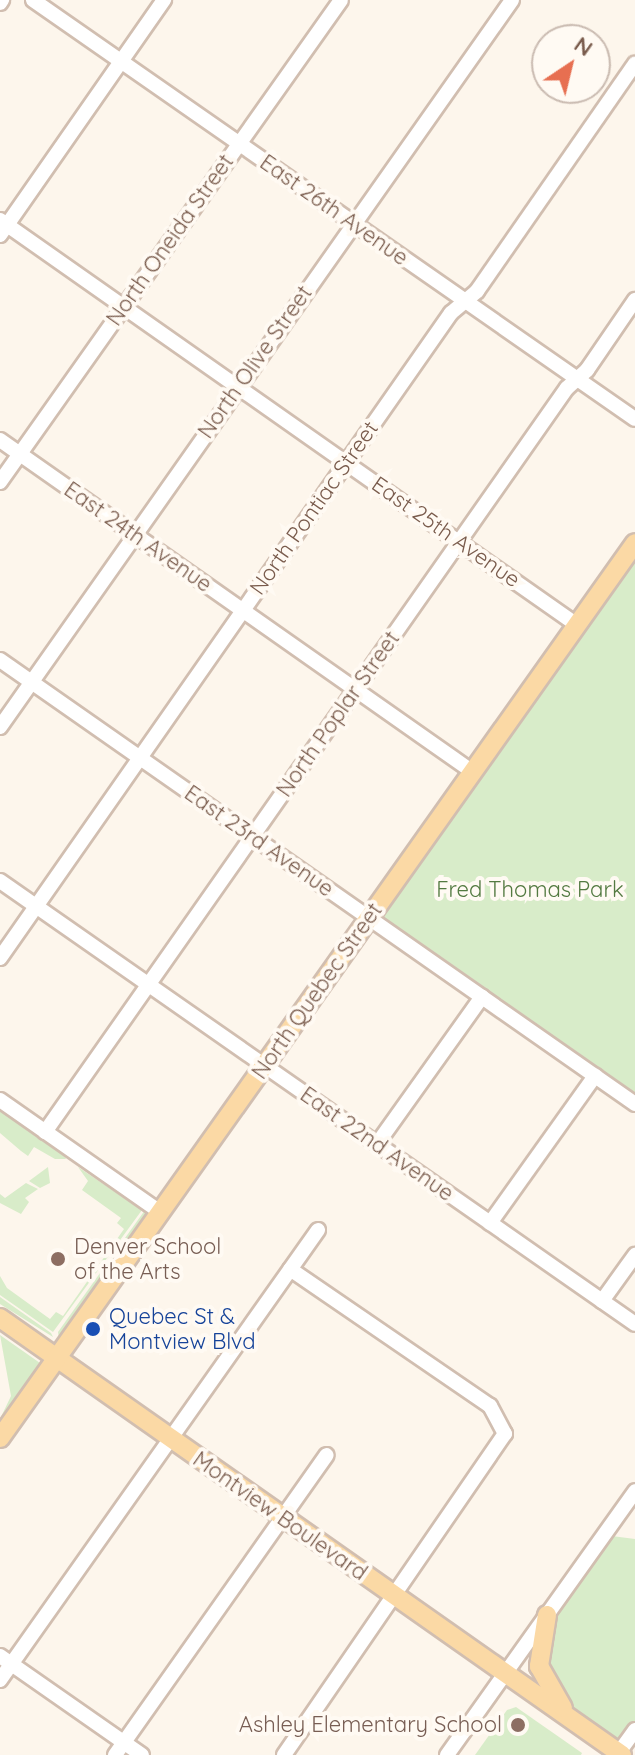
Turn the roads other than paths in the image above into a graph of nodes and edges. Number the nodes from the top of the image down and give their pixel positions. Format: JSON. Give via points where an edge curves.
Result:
{"nodes":[{"id":1,"x":33,"y":0,"type":"edge"},
{"id":2,"x":164,"y":0,"type":"edge"},
{"id":3,"x":341,"y":0,"type":"edge"},
{"id":4,"x":512,"y":0,"type":"edge"},
{"id":5,"x":121,"y":62,"type":"junction"},
{"id":6,"x":635,"y":64,"type":"edge"},
{"id":7,"x":239,"y":143,"type":"junction"},
{"id":8,"x":354,"y":224,"type":"junction"},
{"id":9,"x":2,"y":227,"type":"edge"},
{"id":10,"x":635,"y":300,"type":"edge"},
{"id":11,"x":465,"y":301,"type":"junction"},
{"id":12,"x":123,"y":306,"type":"junction"},
{"id":13,"x":577,"y":379,"type":"junction"},
{"id":14,"x":238,"y":387,"type":"junction"},
{"id":15,"x":635,"y":419,"type":"edge"},
{"id":16,"x":0,"y":440,"type":"edge"},
{"id":17,"x":20,"y":454,"type":"junction"},
{"id":18,"x":346,"y":462,"type":"junction"},
{"id":19,"x":0,"y":482,"type":"edge"},
{"id":20,"x":135,"y":534,"type":"junction"},
{"id":21,"x":459,"y":542,"type":"junction"},
{"id":22,"x":635,"y":543,"type":"edge"},
{"id":23,"x":243,"y":610,"type":"junction"},
{"id":24,"x":577,"y":625,"type":"junction"},
{"id":25,"x":0,"y":660,"type":"edge"},
{"id":26,"x":32,"y":682,"type":"junction"},
{"id":27,"x":356,"y":689,"type":"junction"},
{"id":28,"x":0,"y":727,"type":"edge"},
{"id":29,"x":140,"y":758,"type":"junction"},
{"id":30,"x":473,"y":772,"type":"junction"},
{"id":31,"x":252,"y":836,"type":"junction"},
{"id":32,"x":0,"y":881,"type":"edge"},
{"id":33,"x":36,"y":906,"type":"junction"},
{"id":34,"x":369,"y":918,"type":"junction"},
{"id":35,"x":0,"y":958,"type":"edge"},
{"id":36,"x":148,"y":985,"type":"junction"},
{"id":37,"x":482,"y":997,"type":"junction"},
{"id":38,"x":265,"y":1066,"type":"junction"},
{"id":39,"x":595,"y":1076,"type":"junction"},
{"id":40,"x":0,"y":1100,"type":"edge"},
{"id":41,"x":635,"y":1104,"type":"edge"},
{"id":42,"x":45,"y":1132,"type":"junction"},
{"id":43,"x":377,"y":1144,"type":"junction"},
{"id":44,"x":160,"y":1212,"type":"junction"},
{"id":45,"x":490,"y":1223,"type":"junction"},
{"id":46,"x":318,"y":1230,"type":"dead end"},
{"id":47,"x":635,"y":1255,"type":"edge"},
{"id":48,"x":290,"y":1269,"type":"junction"},
{"id":49,"x":602,"y":1301,"type":"junction"},
{"id":50,"x":0,"y":1318,"type":"edge"},
{"id":51,"x":635,"y":1324,"type":"edge"},
{"id":52,"x":56,"y":1358,"type":"junction"},
{"id":53,"x":0,"y":1438,"type":"edge"},
{"id":54,"x":170,"y":1440,"type":"junction"},
{"id":55,"x":327,"y":1455,"type":"dead end"},
{"id":56,"x":635,"y":1491,"type":"edge"},
{"id":57,"x":282,"y":1518,"type":"junction"},
{"id":58,"x":395,"y":1597,"type":"junction"},
{"id":59,"x":547,"y":1615,"type":"junction"},
{"id":60,"x":6,"y":1660,"type":"edge"},
{"id":61,"x":504,"y":1674,"type":"junction"},
{"id":62,"x":0,"y":1680,"type":"edge"},
{"id":63,"x":572,"y":1720,"type":"junction"},
{"id":64,"x":635,"y":1730,"type":"edge"},
{"id":65,"x":124,"y":1742,"type":"junction"},
{"id":66,"x":619,"y":1754,"type":"edge"},
{"id":67,"x":115,"y":1755,"type":"edge"},
{"id":68,"x":142,"y":1755,"type":"edge"},
{"id":69,"x":284,"y":1755,"type":"edge"},
{"id":70,"x":447,"y":1755,"type":"edge"}],
"edges":[{"from":1,"to":5,"type":"street","name":"East 26th Avenue"},
{"from":2,"to":5,"type":"street"},
{"from":3,"to":7,"type":"street","name":"North Oneida Street"},
{"from":4,"to":8,"type":"street","name":"North Olive Street"},
{"from":5,"to":7,"type":"street","name":"East 26th Avenue"},
{"from":5,"to":9,"type":"street"},
{"from":6,"to":11,"type":"street","name":"North Pontiac Street"},
{"from":7,"to":8,"type":"street","name":"East 26th Avenue"},
{"from":7,"to":12,"type":"street","name":"North Oneida Street"},
{"from":8,"to":11,"type":"street","name":"East 26th Avenue"},
{"from":8,"to":14,"type":"street","name":"North Olive Street"},
{"from":9,"to":12,"type":"street","name":"East 25th Avenue"},
{"from":10,"to":13,"type":"street","name":"North Poplar Street"},
{"from":11,"to":13,"type":"street","name":"East 26th Avenue"},
{"from":11,"to":18,"type":"street","name":"North Pontiac Street","via":[[451,313]]},
{"from":12,"to":14,"type":"street","name":"East 25th Avenue"},
{"from":12,"to":17,"type":"street","name":"North Oneida Street"},
{"from":13,"to":15,"type":"street","name":"East 26th Avenue"},
{"from":13,"to":21,"type":"street","name":"North Poplar Street"},
{"from":14,"to":18,"type":"street","name":"East 25th Avenue"},
{"from":14,"to":20,"type":"street","name":"North Olive Street"},
{"from":16,"to":17,"type":"street","name":"East 24th Avenue"},
{"from":17,"to":19,"type":"street","name":"North Oneida Street"},
{"from":17,"to":20,"type":"street","name":"East 24th Avenue"},
{"from":18,"to":21,"type":"street","name":"East 25th Avenue"},
{"from":18,"to":23,"type":"street","name":"North Pontiac Street"},
{"from":20,"to":23,"type":"street","name":"East 24th Avenue"},
{"from":20,"to":26,"type":"street","name":"North Olive Street"},
{"from":21,"to":24,"type":"street","name":"East 25th Avenue"},
{"from":21,"to":27,"type":"street","name":"North Poplar Street"},
{"from":22,"to":24,"type":"main road","name":"North Quebec Street"},
{"from":23,"to":27,"type":"street","name":"East 24th Avenue"},
{"from":23,"to":29,"type":"street","name":"North Pontiac Street"},
{"from":24,"to":30,"type":"main road","name":"North Quebec Street"},
{"from":25,"to":26,"type":"street","name":"East 23rd Avenue"},
{"from":26,"to":28,"type":"street","name":"North Olive Street"},
{"from":26,"to":29,"type":"street","name":"East 23rd Avenue"},
{"from":27,"to":30,"type":"street","name":"East 24th Avenue"},
{"from":27,"to":31,"type":"street","name":"North Poplar Street"},
{"from":29,"to":31,"type":"street","name":"East 23rd Avenue"},
{"from":29,"to":33,"type":"street","name":"North Pontiac Street"},
{"from":30,"to":34,"type":"main road","name":"North Quebec Street"},
{"from":31,"to":34,"type":"street","name":"East 23rd Avenue"},
{"from":31,"to":36,"type":"street","name":"North Poplar Street"},
{"from":32,"to":33,"type":"street","name":"East 22nd Avenue"},
{"from":33,"to":35,"type":"street","name":"North Pontiac Street"},
{"from":33,"to":36,"type":"street","name":"East 22nd Avenue"},
{"from":34,"to":37,"type":"street","name":"East 23rd Avenue"},
{"from":34,"to":38,"type":"main road","name":"North Quebec Street"},
{"from":36,"to":38,"type":"street","name":"East 22nd Avenue"},
{"from":36,"to":42,"type":"street","name":"North Poplar Street"},
{"from":37,"to":39,"type":"street","name":"East 23rd Avenue"},
{"from":37,"to":43,"type":"street"},
{"from":38,"to":43,"type":"street","name":"East 22nd Avenue"},
{"from":38,"to":44,"type":"main road","name":"North Quebec Street"},
{"from":39,"to":41,"type":"street","name":"East 23rd Avenue"},
{"from":39,"to":45,"type":"street"},
{"from":40,"to":42,"type":"street"},
{"from":42,"to":44,"type":"street"},
{"from":43,"to":45,"type":"street","name":"East 22nd Avenue"},
{"from":44,"to":52,"type":"main road","name":"North Quebec Street"},
{"from":45,"to":49,"type":"street","name":"East 22nd Avenue"},
{"from":46,"to":48,"type":"street"},
{"from":47,"to":49,"type":"street"},
{"from":48,"to":54,"type":"street"},
{"from":48,"to":58,"type":"street","via":[[490,1406],[504,1426],[500,1447]]},
{"from":49,"to":51,"type":"street","name":"East 22nd Avenue"},
{"from":50,"to":52,"type":"main road","name":"Montview Boulevard"},
{"from":52,"to":53,"type":"main road","name":"North Quebec Street"},
{"from":52,"to":54,"type":"main road","name":"Montview Boulevard"},
{"from":54,"to":57,"type":"main road","name":"Montview Boulevard"},
{"from":54,"to":60,"type":"street"},
{"from":55,"to":57,"type":"street"},
{"from":56,"to":59,"type":"street"},
{"from":57,"to":58,"type":"main road","name":"Montview Boulevard"},
{"from":57,"to":65,"type":"street"},
{"from":58,"to":61,"type":"main road","name":"Montview Boulevard"},
{"from":58,"to":69,"type":"street"},
{"from":59,"to":61,"type":"street"},
{"from":59,"to":63,"type":"main road","via":[[539,1666]]},
{"from":60,"to":62,"type":"street"},
{"from":60,"to":65,"type":"street"},
{"from":61,"to":63,"type":"main road","name":"Montview Boulevard"},
{"from":61,"to":70,"type":"street"},
{"from":63,"to":66,"type":"main road","name":"Montview Boulevard"},
{"from":64,"to":66,"type":"street"},
{"from":65,"to":67,"type":"street"},
{"from":65,"to":68,"type":"street"}]}
